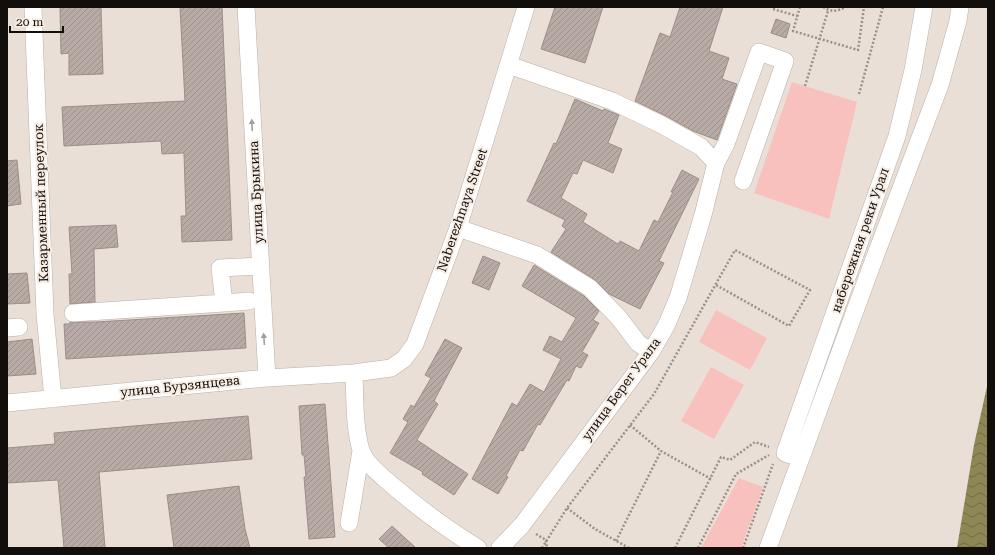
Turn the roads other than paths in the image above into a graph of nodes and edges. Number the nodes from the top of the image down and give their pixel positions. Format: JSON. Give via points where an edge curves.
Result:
{"nodes":[{"id":1,"x":34,"y":7,"type":"edge"},
{"id":2,"x":246,"y":7,"type":"edge"},
{"id":3,"x":526,"y":7,"type":"edge"},
{"id":4,"x":924,"y":7,"type":"edge"},
{"id":5,"x":960,"y":7,"type":"edge"},
{"id":6,"x":509,"y":65,"type":"junction"},
{"id":7,"x":716,"y":163,"type":"junction"},
{"id":8,"x":744,"y":181,"type":"dead end"},
{"id":9,"x":458,"y":228,"type":"junction"},
{"id":10,"x":260,"y":266,"type":"junction"},
{"id":11,"x":249,"y":301,"type":"dead end"},
{"id":12,"x":224,"y":303,"type":"junction"},
{"id":13,"x":73,"y":313,"type":"dead end"},
{"id":14,"x":651,"y":352,"type":"junction"},
{"id":15,"x":354,"y":373,"type":"junction"},
{"id":16,"x":267,"y":378,"type":"junction"},
{"id":17,"x":52,"y":399,"type":"junction"},
{"id":18,"x":7,"y":403,"type":"edge"},
{"id":19,"x":361,"y":451,"type":"junction"},
{"id":20,"x":800,"y":458,"type":"junction"},
{"id":21,"x":349,"y":523,"type":"dead end"},
{"id":22,"x":478,"y":548,"type":"edge"},
{"id":23,"x":500,"y":548,"type":"edge"},
{"id":24,"x":768,"y":548,"type":"edge"}],
"edges":[{"from":1,"to":17,"type":"street","name":"Казарменный переулок","via":[[45,314]]},
{"from":10,"to":2,"type":"street","name":"улица Брыкина","one_way":true},
{"from":3,"to":6,"type":"street","name":"Naberezhnaya Street"},
{"from":4,"to":20,"type":"street","name":"набережная реки Урал","via":[[913,70],[897,136],[785,453]]},
{"from":5,"to":20,"type":"street","name":"набережная реки Урал","via":[[940,85]]},
{"from":6,"to":7,"type":"street","via":[[612,101],[701,147]]},
{"from":6,"to":9,"type":"street","name":"Naberezhnaya Street"},
{"from":7,"to":8,"type":"street","name":"улица Берег Урала","via":[[726,144],[759,52],[785,61]]},
{"from":7,"to":14,"type":"street","name":"улица Берег Урала","via":[[678,298]]},
{"from":9,"to":14,"type":"street","via":[[537,255],[590,288],[619,318],[638,343]]},
{"from":9,"to":15,"type":"street","name":"Naberezhnaya Street","via":[[415,344],[408,354],[391,368]]},
{"from":10,"to":12,"type":"street","via":[[220,268]]},
{"from":16,"to":10,"type":"street","name":"улица Брыкина","one_way":true},
{"from":11,"to":12,"type":"street"},
{"from":12,"to":13,"type":"street"},
{"from":14,"to":23,"type":"street","name":"улица Берег Урала","via":[[522,525]]},
{"from":15,"to":16,"type":"street","name":"улица Бурзянцева"},
{"from":15,"to":19,"type":"street"},
{"from":16,"to":17,"type":"street","name":"улица Бурзянцева"},
{"from":17,"to":18,"type":"street","name":"улица Бурзянцева"},
{"from":19,"to":21,"type":"street"},
{"from":19,"to":22,"type":"street","via":[[373,468],[414,504]]},
{"from":20,"to":24,"type":"street","name":"набережная реки Урал"}]}
